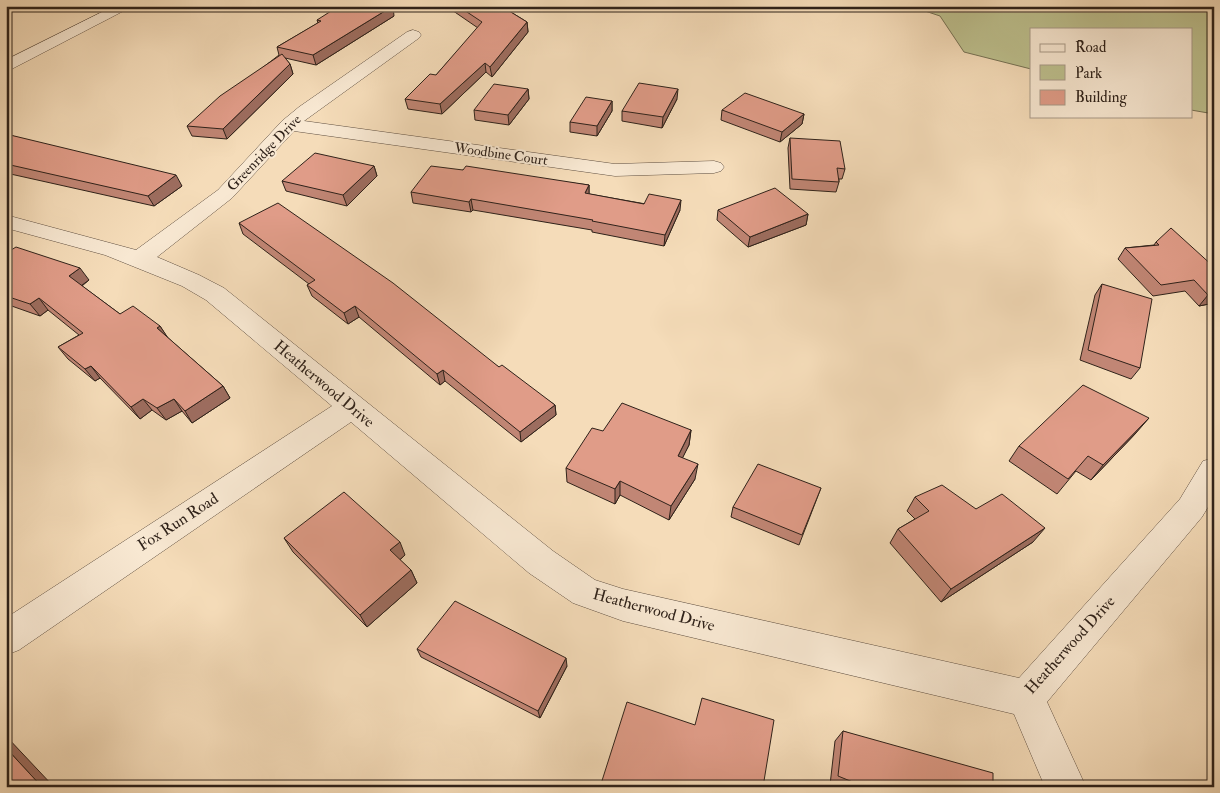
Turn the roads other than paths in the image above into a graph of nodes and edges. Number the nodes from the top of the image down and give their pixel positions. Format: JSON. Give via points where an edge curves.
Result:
{"nodes":[{"id":1,"x":126,"y":6,"type":"edge"},
{"id":2,"x":413,"y":35,"type":"dead end"},
{"id":3,"x":6,"y":68,"type":"edge"},
{"id":4,"x":289,"y":125,"type":"junction"},
{"id":5,"x":714,"y":167,"type":"dead end"},
{"id":6,"x":6,"y":221,"type":"edge"},
{"id":7,"x":142,"y":258,"type":"junction"},
{"id":8,"x":351,"y":408,"type":"junction"},
{"id":9,"x":1214,"y":470,"type":"edge"},
{"id":10,"x":6,"y":638,"type":"edge"},
{"id":11,"x":1026,"y":698,"type":"junction"},
{"id":12,"x":1066,"y":787,"type":"edge"}],
"edges":[{"from":1,"to":3,"type":"street"},
{"from":2,"to":4,"type":"street","name":"Greenridge Drive"},
{"from":4,"to":5,"type":"street","name":"Woodbine Court","via":[[615,170]]},
{"from":4,"to":7,"type":"street","name":"Greenridge Drive","via":[[225,194]]},
{"from":6,"to":7,"type":"street","name":"Heatherwood Drive"},
{"from":7,"to":8,"type":"street","name":"Heatherwood Drive","via":[[215,294]]},
{"from":8,"to":10,"type":"street","name":"Fox Run Road"},
{"from":8,"to":11,"type":"street","name":"Heatherwood Drive","via":[[541,562],[585,592],[623,605]]},
{"from":9,"to":11,"type":"street","name":"Heatherwood Drive","via":[[1191,508]]},
{"from":11,"to":12,"type":"street"}]}
